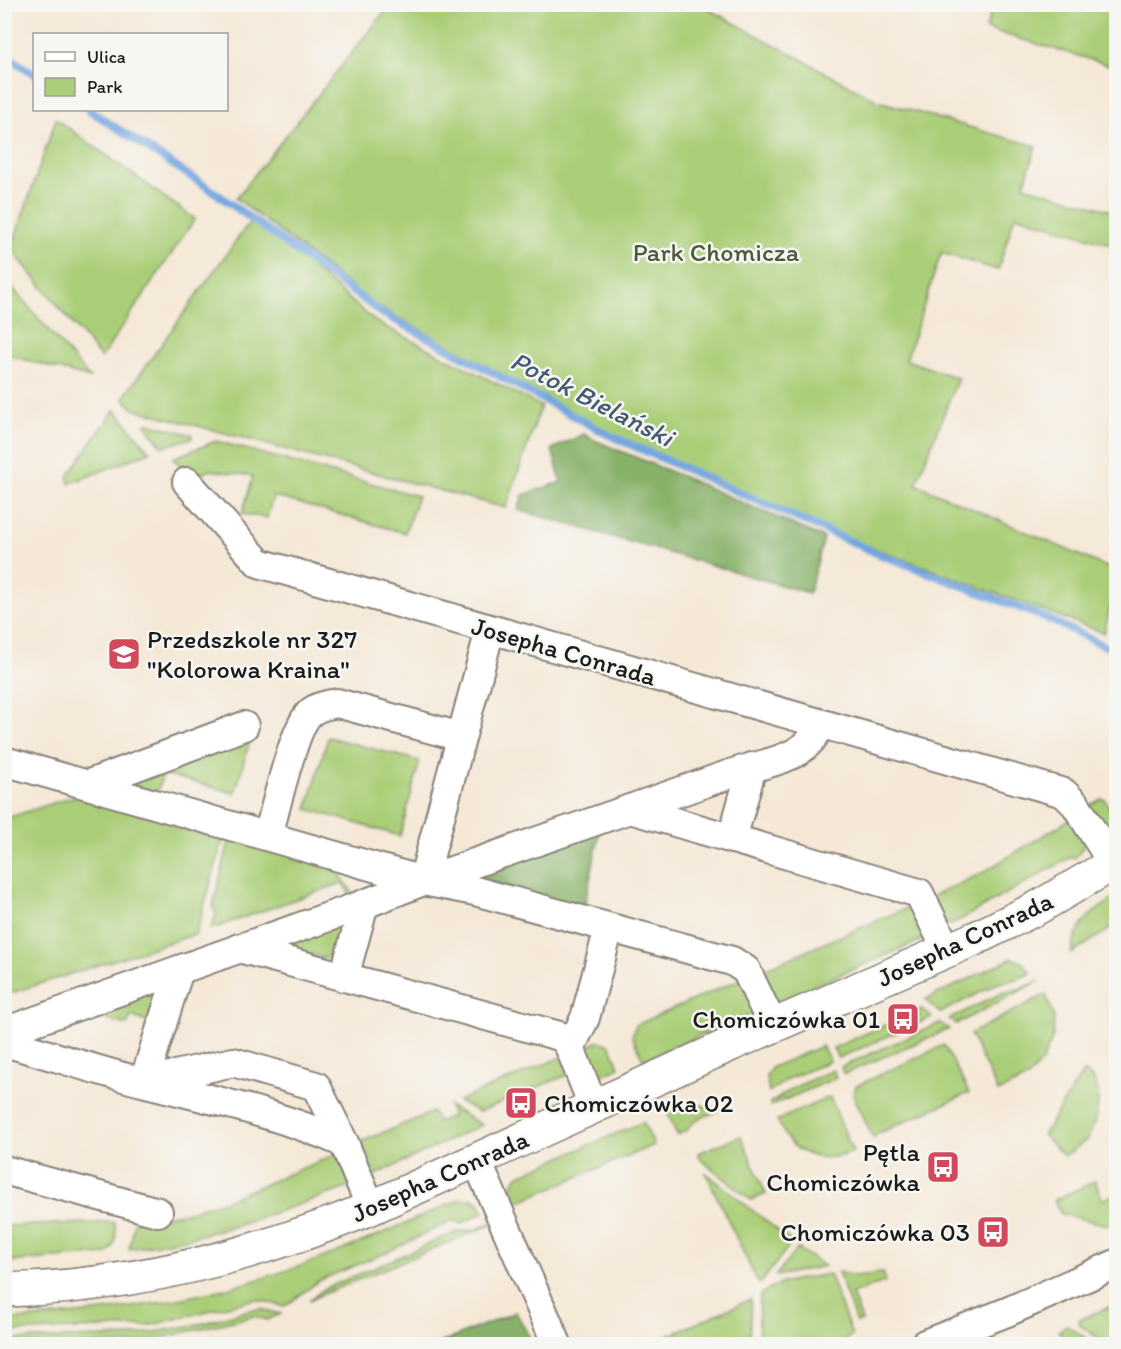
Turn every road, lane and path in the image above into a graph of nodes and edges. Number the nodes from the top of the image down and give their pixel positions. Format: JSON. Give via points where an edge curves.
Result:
{"nodes":[{"id":1,"x":187,"y":482,"type":"dead end"},
{"id":2,"x":490,"y":630,"type":"junction"},
{"id":3,"x":819,"y":724,"type":"junction"},
{"id":4,"x":244,"y":726,"type":"dead end"},
{"id":5,"x":461,"y":737,"type":"junction"},
{"id":6,"x":4,"y":761,"type":"edge"},
{"id":7,"x":752,"y":767,"type":"junction"},
{"id":8,"x":89,"y":784,"type":"junction"},
{"id":9,"x":630,"y":809,"type":"junction"},
{"id":10,"x":268,"y":836,"type":"junction"},
{"id":11,"x":732,"y":839,"type":"junction"},
{"id":12,"x":1115,"y":863,"type":"edge"},
{"id":13,"x":423,"y":880,"type":"junction"},
{"id":14,"x":364,"y":904,"type":"junction"},
{"id":15,"x":609,"y":928,"type":"junction"},
{"id":16,"x":239,"y":948,"type":"junction"},
{"id":17,"x":947,"y":951,"type":"junction"},
{"id":18,"x":179,"y":970,"type":"junction"},
{"id":19,"x":344,"y":977,"type":"junction"},
{"id":20,"x":773,"y":1026,"type":"junction"},
{"id":21,"x":4,"y":1032,"type":"edge"},
{"id":22,"x":4,"y":1042,"type":"edge"},
{"id":23,"x":570,"y":1048,"type":"junction"},
{"id":24,"x":144,"y":1082,"type":"junction"},
{"id":25,"x":594,"y":1108,"type":"junction"},
{"id":26,"x":344,"y":1143,"type":"junction"},
{"id":27,"x":476,"y":1159,"type":"junction"},
{"id":28,"x":4,"y":1170,"type":"edge"},
{"id":29,"x":371,"y":1208,"type":"junction"},
{"id":30,"x":158,"y":1212,"type":"dead end"},
{"id":31,"x":1116,"y":1264,"type":"edge"},
{"id":32,"x":4,"y":1290,"type":"edge"},
{"id":33,"x":557,"y":1344,"type":"edge"},
{"id":34,"x":925,"y":1344,"type":"edge"}],
"edges":[{"from":1,"to":2,"type":"street","name":"Josepha Conrada","via":[[259,563]]},
{"from":2,"to":3,"type":"street","name":"Josepha Conrada"},
{"from":2,"to":5,"type":"street"},
{"from":3,"to":7,"type":"street","via":[[805,748]]},
{"from":3,"to":12,"type":"street","name":"Josepha Conrada","via":[[1064,793]]},
{"from":4,"to":8,"type":"street"},
{"from":5,"to":10,"type":"street","via":[[337,703],[311,711],[298,730]]},
{"from":5,"to":13,"type":"street"},
{"from":6,"to":8,"type":"street"},
{"from":7,"to":9,"type":"street"},
{"from":7,"to":11,"type":"street"},
{"from":8,"to":10,"type":"street"},
{"from":9,"to":11,"type":"street"},
{"from":9,"to":13,"type":"street"},
{"from":10,"to":13,"type":"street"},
{"from":11,"to":17,"type":"street","via":[[919,893]]},
{"from":12,"to":17,"type":"street","name":"Josepha Conrada","via":[[1037,908]]},
{"from":13,"to":14,"type":"street"},
{"from":13,"to":15,"type":"street"},
{"from":14,"to":16,"type":"street"},
{"from":14,"to":19,"type":"street"},
{"from":15,"to":20,"type":"street","via":[[732,961],[746,970]]},
{"from":15,"to":23,"type":"street","via":[[585,1018]]},
{"from":16,"to":18,"type":"street"},
{"from":16,"to":19,"type":"street"},
{"from":17,"to":20,"type":"street","name":"Josepha Conrada"},
{"from":18,"to":21,"type":"street"},
{"from":18,"to":24,"type":"street"},
{"from":19,"to":23,"type":"street","via":[[563,1037]]},
{"from":20,"to":25,"type":"street","name":"Josepha Conrada"},
{"from":22,"to":24,"type":"street"},
{"from":23,"to":25,"type":"street"},
{"from":24,"to":26,"type":"street","via":[[270,1115]]},
{"from":24,"to":26,"type":"street","via":[[233,1062],[316,1086]]},
{"from":25,"to":27,"type":"street","name":"Josepha Conrada"},
{"from":26,"to":29,"type":"street"},
{"from":27,"to":29,"type":"street","name":"Josepha Conrada"},
{"from":27,"to":33,"type":"street"},
{"from":28,"to":30,"type":"street"},
{"from":29,"to":32,"type":"street","name":"Josepha Conrada","via":[[270,1245],[173,1270],[115,1281]]},
{"from":31,"to":34,"type":"street"}]}
